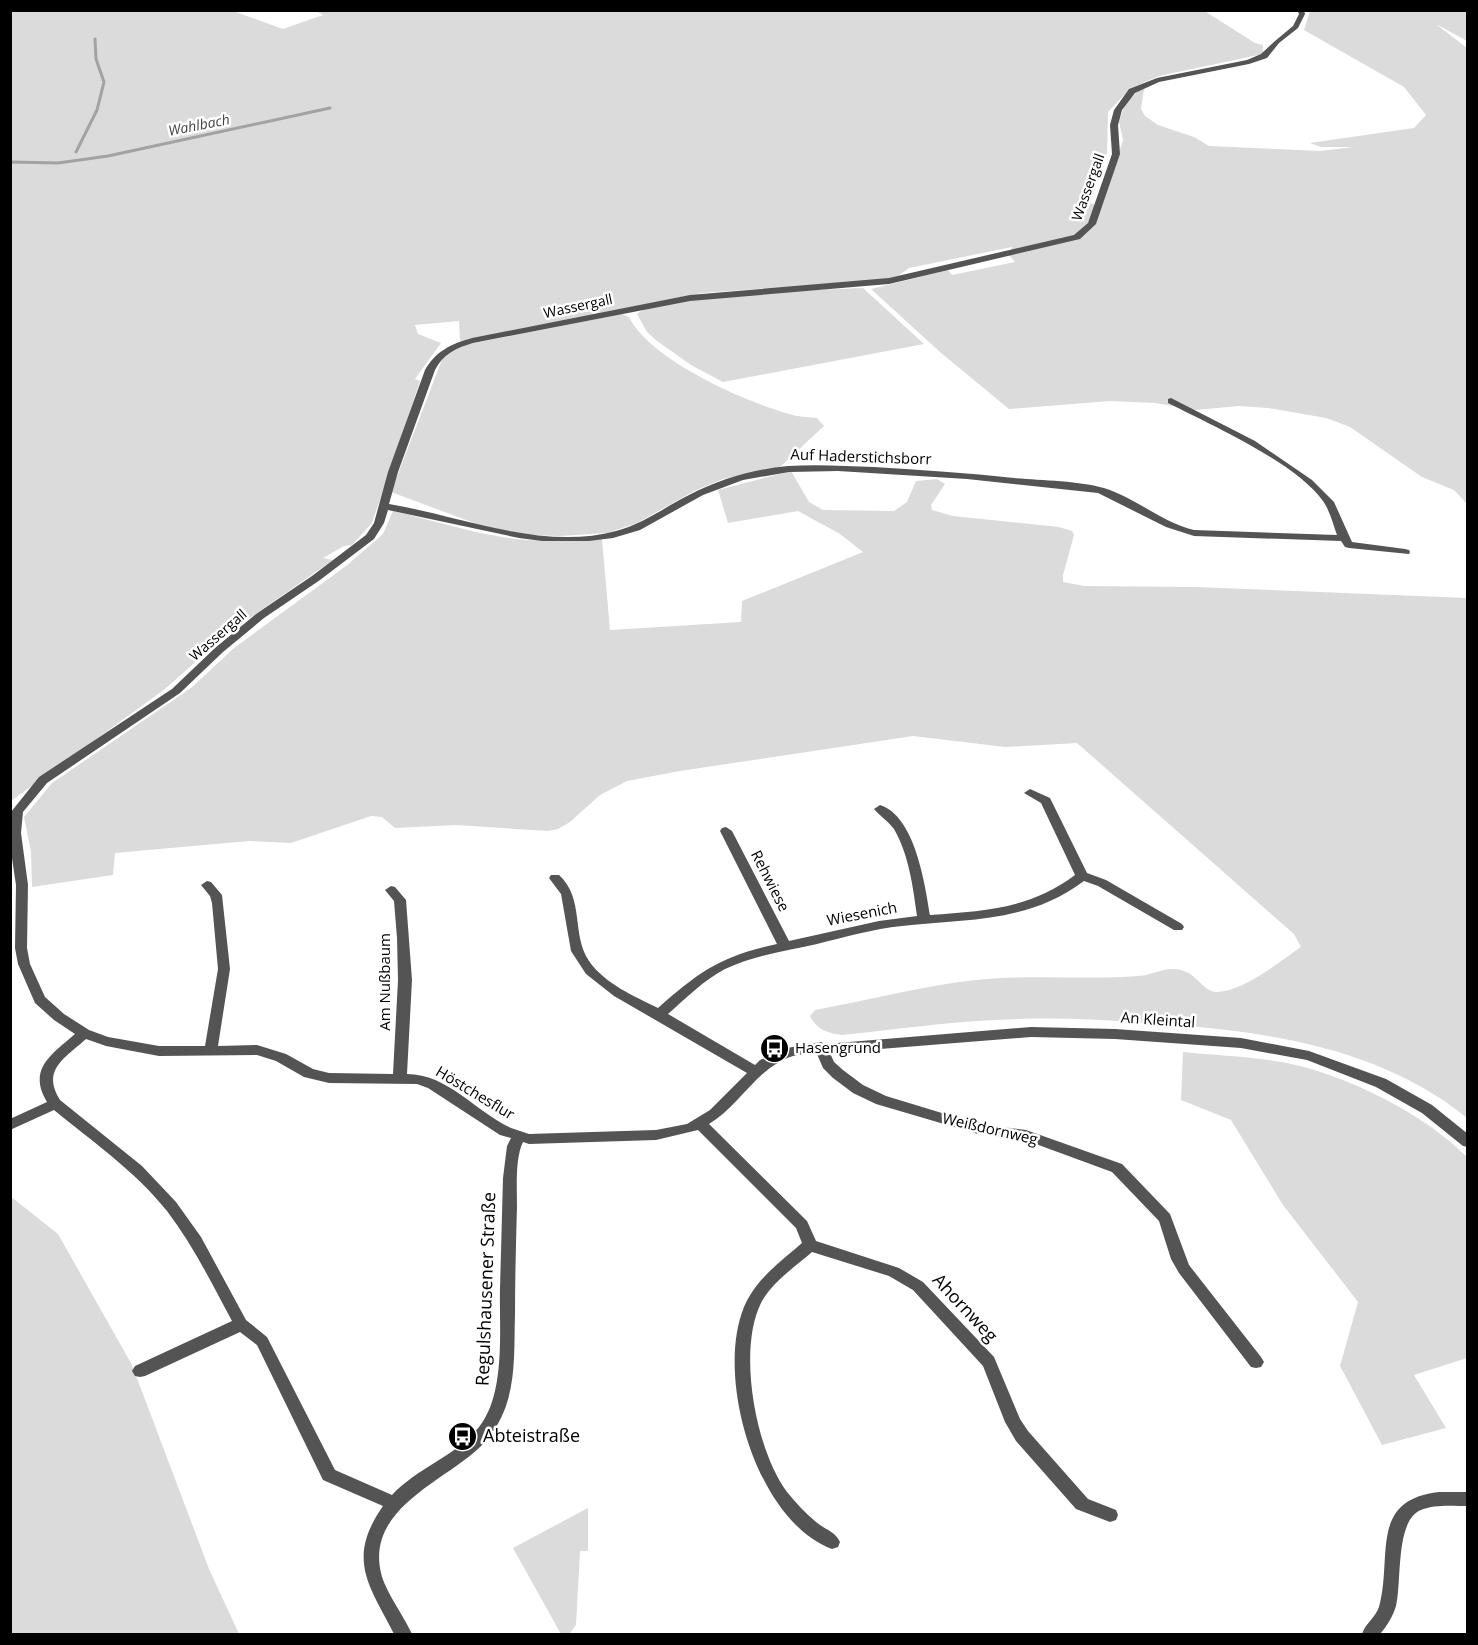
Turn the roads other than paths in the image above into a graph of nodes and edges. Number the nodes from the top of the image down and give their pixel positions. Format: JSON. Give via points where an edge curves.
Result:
{"nodes":[{"id":1,"x":1300,"y":10,"type":"edge"},
{"id":2,"x":1171,"y":401,"type":"dead end"},
{"id":3,"x":383,"y":506,"type":"junction"},
{"id":4,"x":1344,"y":538,"type":"junction"},
{"id":5,"x":1406,"y":552,"type":"dead end"},
{"id":6,"x":1030,"y":793,"type":"dead end"},
{"id":7,"x":880,"y":809,"type":"dead end"},
{"id":8,"x":726,"y":831,"type":"dead end"},
{"id":9,"x":1082,"y":876,"type":"junction"},
{"id":10,"x":555,"y":878,"type":"dead end"},
{"id":11,"x":22,"y":885,"type":"joint"},
{"id":12,"x":207,"y":885,"type":"dead end"},
{"id":13,"x":391,"y":890,"type":"dead end"},
{"id":14,"x":924,"y":920,"type":"junction"},
{"id":15,"x":1178,"y":927,"type":"dead end"},
{"id":16,"x":785,"y":946,"type":"junction"},
{"id":17,"x":659,"y":1015,"type":"junction"},
{"id":18,"x":84,"y":1033,"type":"junction"},
{"id":19,"x":821,"y":1047,"type":"junction"},
{"id":20,"x":211,"y":1050,"type":"junction"},
{"id":21,"x":756,"y":1072,"type":"junction"},
{"id":22,"x":400,"y":1077,"type":"junction"},
{"id":23,"x":55,"y":1104,"type":"junction"},
{"id":24,"x":700,"y":1124,"type":"junction"},
{"id":25,"x":10,"y":1125,"type":"edge"},
{"id":26,"x":519,"y":1137,"type":"junction"},
{"id":27,"x":1467,"y":1143,"type":"edge"},
{"id":28,"x":810,"y":1245,"type":"junction"},
{"id":29,"x":241,"y":1324,"type":"junction"},
{"id":30,"x":1256,"y":1362,"type":"dead end"},
{"id":31,"x":140,"y":1371,"type":"dead end"},
{"id":32,"x":1467,"y":1499,"type":"edge"},
{"id":33,"x":396,"y":1504,"type":"junction"},
{"id":34,"x":1110,"y":1515,"type":"dead end"},
{"id":35,"x":832,"y":1542,"type":"dead end"},
{"id":36,"x":403,"y":1635,"type":"edge"},
{"id":37,"x":1370,"y":1635,"type":"edge"}],
"edges":[{"from":1,"to":3,"type":"street","name":"Wassergall","via":[[1296,27],[1264,56],[1157,80],[1132,91],[1118,110],[1114,125],[1116,154],[1092,224],[1077,237],[889,281],[690,298],[453,346],[436,359],[430,370]]},
{"from":2,"to":4,"type":"street","via":[[1251,444],[1312,485],[1331,505]]},
{"from":3,"to":4,"type":"street","name":"Auf Haderstichsborr","via":[[529,537],[609,536],[643,524],[720,485],[774,470],[818,468],[1100,490],[1126,500],[1165,525],[1194,533]]},
{"from":3,"to":11,"type":"street","name":"Wassergall","via":[[375,530],[351,552],[260,616],[176,691],[43,780],[17,812]]},
{"from":4,"to":5,"type":"street","name":"Auf Haderstichsborr","via":[[1355,547]]},
{"from":6,"to":9,"type":"street","via":[[1046,801]]},
{"from":7,"to":14,"type":"street","via":[[893,818],[913,864]]},
{"from":8,"to":16,"type":"street","name":"Rehwiese"},
{"from":9,"to":14,"type":"street","name":"Wiesenich","via":[[1054,895],[1016,910]]},
{"from":9,"to":15,"type":"street","via":[[1102,883]]},
{"from":10,"to":17,"type":"street","via":[[567,890],[572,934],[583,962],[609,986]]},
{"from":11,"to":18,"type":"street","name":"Höstchesflur","via":[[21,948],[31,982],[40,1000]]},
{"from":12,"to":20,"type":"street","via":[[216,895],[223,960]]},
{"from":13,"to":22,"type":"street","name":"Am Nußbaum","via":[[400,900],[405,980]]},
{"from":14,"to":16,"type":"street","name":"Wiesenich"},
{"from":16,"to":17,"type":"street","name":"Wiesenich","via":[[719,968]]},
{"from":17,"to":21,"type":"street"},
{"from":18,"to":20,"type":"street","name":"Höstchesflur","via":[[131,1048]]},
{"from":18,"to":23,"type":"street","via":[[44,1077],[44,1086]]},
{"from":19,"to":21,"type":"street","name":"Höstchesflur","via":[[782,1054]]},
{"from":19,"to":27,"type":"street","name":"An Kleintal","via":[[1059,1032],[1241,1043],[1309,1056],[1381,1083],[1427,1109]]},
{"from":19,"to":30,"type":"street","name":"Weißdornweg","via":[[828,1065],[838,1074],[881,1100],[978,1129],[1026,1135],[1117,1167],[1165,1218],[1184,1269]]},
{"from":20,"to":22,"type":"street","name":"Höstchesflur","via":[[270,1052],[309,1073],[329,1078]]},
{"from":21,"to":24,"type":"street","name":"Höstchesflur"},
{"from":22,"to":26,"type":"street","name":"Höstchesflur","via":[[432,1084]]},
{"from":23,"to":25,"type":"street"},
{"from":23,"to":29,"type":"street","via":[[137,1170],[171,1206],[196,1241]]},
{"from":24,"to":26,"type":"street","name":"Höstchesflur","via":[[656,1135],[544,1140]]},
{"from":24,"to":28,"type":"street","via":[[802,1225]]},
{"from":26,"to":33,"type":"street","name":"Regulshausener Straße","via":[[510,1178],[506,1365],[498,1405],[485,1430],[467,1449],[415,1484]]},
{"from":28,"to":34,"type":"street","name":"Ahornweg","via":[[894,1272],[918,1286],[989,1362],[1012,1422],[1022,1436],[1082,1504]]},
{"from":28,"to":35,"type":"street","via":[[776,1275],[753,1304],[746,1323],[743,1361],[752,1431],[761,1463],[795,1516]]},
{"from":29,"to":31,"type":"street"},
{"from":29,"to":33,"type":"street","via":[[262,1341],[329,1475]]},
{"from":32,"to":37,"type":"street","via":[[1426,1501],[1402,1513],[1396,1526],[1387,1608]]},
{"from":33,"to":36,"type":"street","name":"Regulshausener Straße","via":[[375,1535],[370,1565],[376,1585]]}]}
